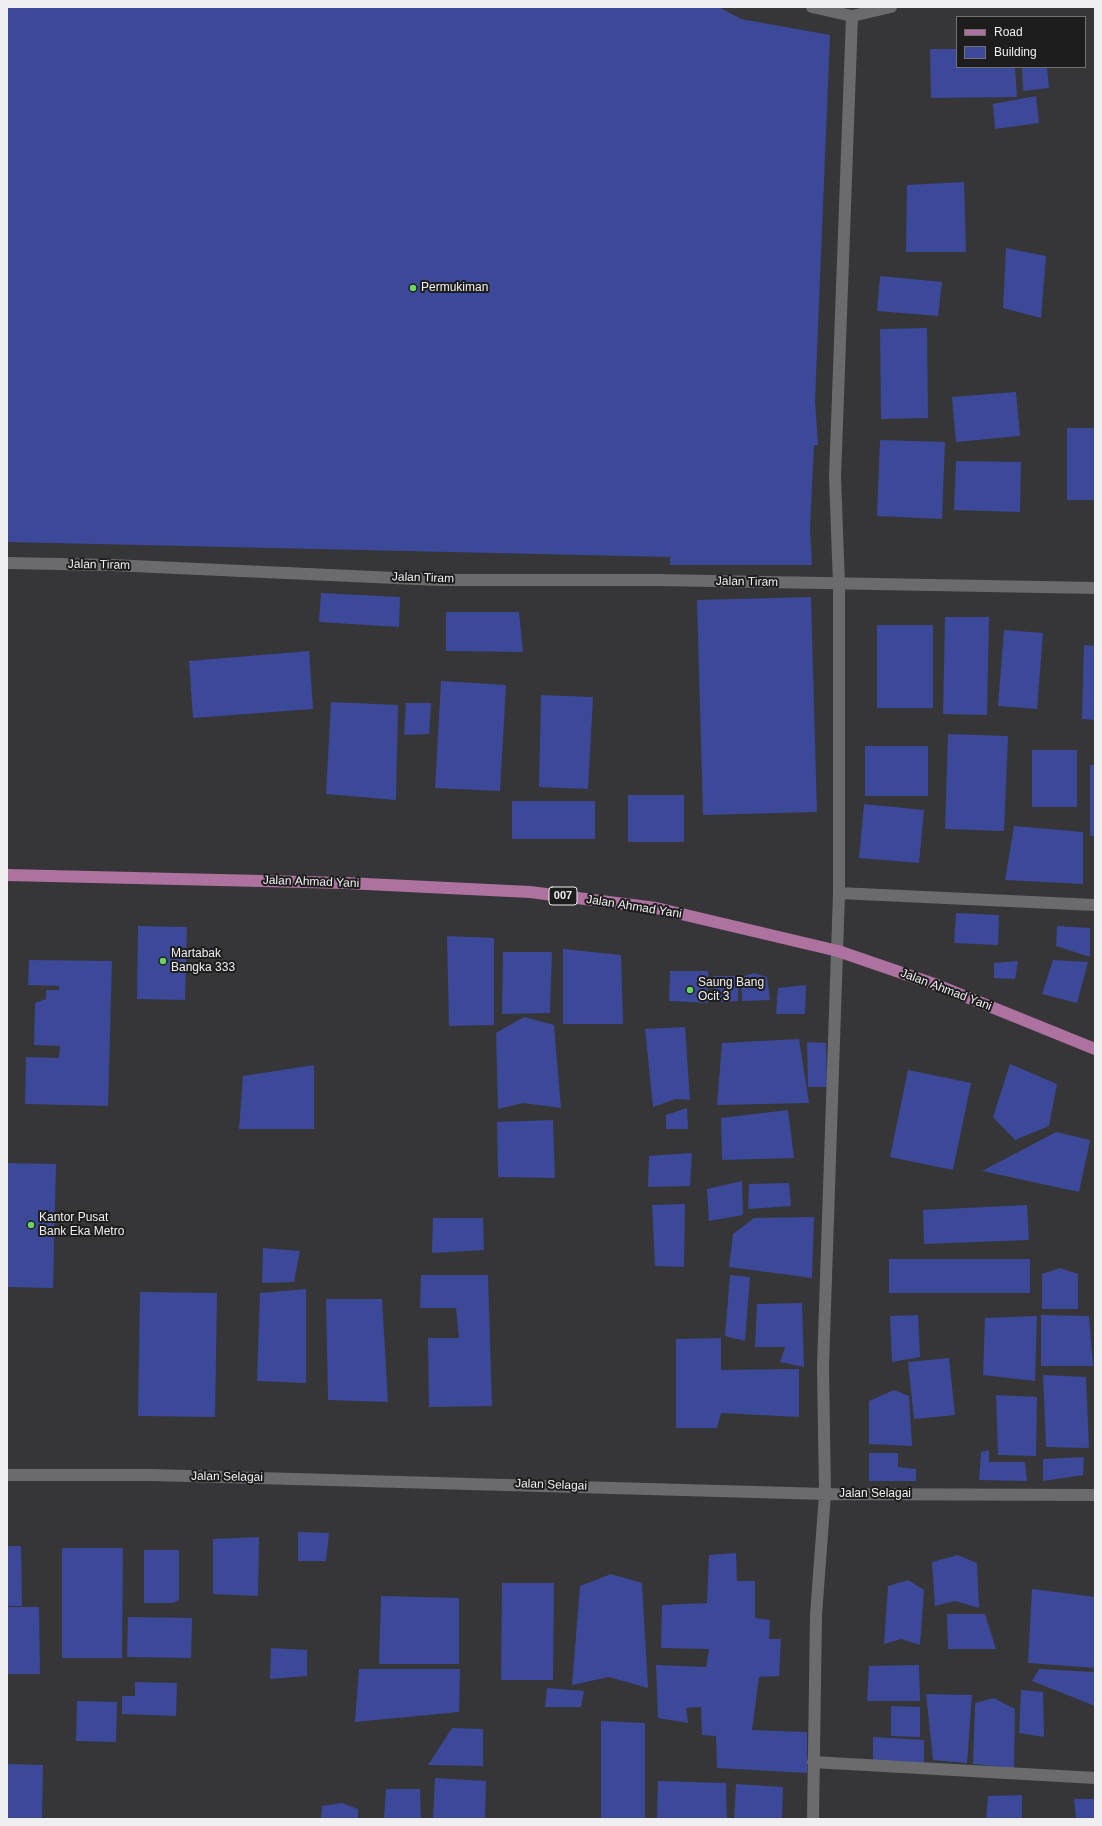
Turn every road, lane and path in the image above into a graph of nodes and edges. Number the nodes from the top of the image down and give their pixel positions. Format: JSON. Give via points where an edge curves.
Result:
{"nodes":[{"id":1,"x":812,"y":7,"type":"edge"},
{"id":2,"x":891,"y":7,"type":"edge"},
{"id":3,"x":852,"y":16,"type":"junction"},
{"id":4,"x":7,"y":563,"type":"edge"},
{"id":5,"x":839,"y":584,"type":"junction"},
{"id":6,"x":1095,"y":588,"type":"edge"},
{"id":7,"x":7,"y":876,"type":"edge"},
{"id":8,"x":840,"y":893,"type":"junction"},
{"id":9,"x":1095,"y":905,"type":"edge"},
{"id":10,"x":838,"y":951,"type":"junction"},
{"id":11,"x":1095,"y":1049,"type":"edge"},
{"id":12,"x":7,"y":1475,"type":"edge"},
{"id":13,"x":825,"y":1494,"type":"junction"},
{"id":14,"x":1095,"y":1495,"type":"edge"},
{"id":15,"x":813,"y":1762,"type":"junction"},
{"id":16,"x":1095,"y":1778,"type":"edge"},
{"id":17,"x":814,"y":1819,"type":"edge"}],
"edges":[{"from":1,"to":3,"type":"street"},
{"from":2,"to":3,"type":"street"},
{"from":3,"to":5,"type":"street","via":[[835,477]]},
{"from":4,"to":5,"type":"street","name":"Jalan Tiram","via":[[111,565],[439,580],[658,580]]},
{"from":5,"to":6,"type":"street","name":"Jalan Tiram"},
{"from":5,"to":8,"type":"street"},
{"from":7,"to":10,"type":"main road","name":"Jalan Ahmad Yani","number":"007","via":[[346,883],[530,892],[656,908]]},
{"from":8,"to":9,"type":"street"},
{"from":8,"to":10,"type":"street"},
{"from":10,"to":11,"type":"main road","name":"Jalan Ahmad Yani","number":"007","via":[[937,986]]},
{"from":10,"to":13,"type":"street","via":[[824,1366]]},
{"from":12,"to":13,"type":"street","name":"Jalan Selagai","via":[[152,1475]]},
{"from":13,"to":14,"type":"street","name":"Jalan Selagai"},
{"from":13,"to":15,"type":"street","via":[[816,1615]]},
{"from":15,"to":16,"type":"street"},
{"from":15,"to":17,"type":"street"}]}
